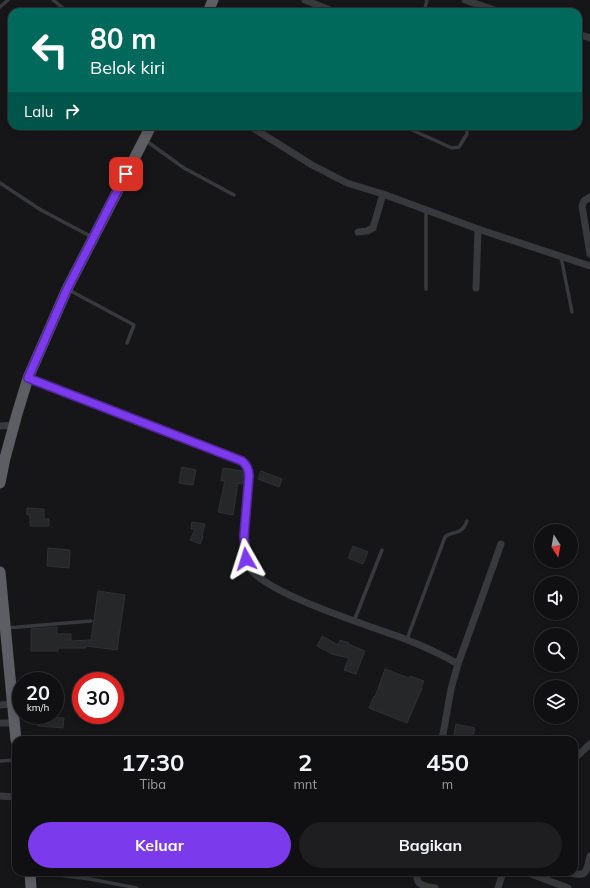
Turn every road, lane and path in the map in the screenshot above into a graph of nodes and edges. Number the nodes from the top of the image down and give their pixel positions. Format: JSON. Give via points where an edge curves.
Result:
{"nodes":[{"id":1,"x":8,"y":0,"type":"edge"},
{"id":2,"x":53,"y":0,"type":"edge"},
{"id":3,"x":305,"y":0,"type":"edge"},
{"id":4,"x":465,"y":0,"type":"edge"},
{"id":5,"x":0,"y":7,"type":"edge"},
{"id":6,"x":63,"y":8,"type":"edge"},
{"id":7,"x":325,"y":8,"type":"edge"},
{"id":8,"x":488,"y":8,"type":"edge"},
{"id":9,"x":149,"y":130,"type":"edge"},
{"id":10,"x":256,"y":130,"type":"edge"},
{"id":11,"x":412,"y":130,"type":"edge"},
{"id":12,"x":466,"y":130,"type":"edge"},
{"id":13,"x":144,"y":140,"type":"junction"},
{"id":14,"x":0,"y":183,"type":"edge"},
{"id":15,"x":383,"y":194,"type":"junction"},
{"id":16,"x":234,"y":195,"type":"dead end"},
{"id":17,"x":590,"y":197,"type":"edge"},
{"id":18,"x":426,"y":210,"type":"junction"},
{"id":19,"x":478,"y":229,"type":"junction"},
{"id":20,"x":358,"y":232,"type":"dead end"},
{"id":21,"x":94,"y":237,"type":"junction"},
{"id":22,"x":590,"y":254,"type":"edge"},
{"id":23,"x":561,"y":257,"type":"junction"},
{"id":24,"x":590,"y":266,"type":"edge"},
{"id":25,"x":476,"y":288,"type":"dead end"},
{"id":26,"x":67,"y":289,"type":"junction"},
{"id":27,"x":426,"y":290,"type":"dead end"},
{"id":28,"x":572,"y":312,"type":"dead end"},
{"id":29,"x":127,"y":343,"type":"dead end"},
{"id":30,"x":28,"y":378,"type":"junction"},
{"id":31,"x":14,"y":425,"type":"junction"},
{"id":32,"x":0,"y":426,"type":"edge"},
{"id":33,"x":0,"y":483,"type":"edge"},
{"id":34,"x":467,"y":521,"type":"dead end"},
{"id":35,"x":501,"y":544,"type":"dead end"},
{"id":36,"x":382,"y":550,"type":"dead end"},
{"id":37,"x":0,"y":572,"type":"edge"},
{"id":38,"x":92,"y":621,"type":"dead end"},
{"id":39,"x":354,"y":621,"type":"junction"},
{"id":40,"x":6,"y":628,"type":"junction"},
{"id":41,"x":407,"y":640,"type":"junction"},
{"id":42,"x":458,"y":664,"type":"junction"},
{"id":43,"x":12,"y":693,"type":"edge"},
{"id":44,"x":12,"y":704,"type":"edge"},
{"id":45,"x":0,"y":705,"type":"edge"},
{"id":46,"x":0,"y":723,"type":"edge"},
{"id":47,"x":12,"y":723,"type":"edge"},
{"id":48,"x":15,"y":724,"type":"edge"},
{"id":49,"x":16,"y":736,"type":"edge"},
{"id":50,"x":443,"y":736,"type":"edge"},
{"id":51,"x":590,"y":744,"type":"edge"},
{"id":52,"x":586,"y":752,"type":"edge"},
{"id":53,"x":12,"y":760,"type":"edge"},
{"id":54,"x":0,"y":761,"type":"edge"},
{"id":55,"x":0,"y":796,"type":"edge"},
{"id":56,"x":12,"y":797,"type":"edge"},
{"id":57,"x":590,"y":856,"type":"edge"},
{"id":58,"x":578,"y":875,"type":"edge"},
{"id":59,"x":30,"y":876,"type":"edge"},
{"id":60,"x":67,"y":876,"type":"edge"},
{"id":61,"x":417,"y":876,"type":"edge"},
{"id":62,"x":502,"y":876,"type":"edge"},
{"id":63,"x":546,"y":876,"type":"edge"},
{"id":64,"x":31,"y":888,"type":"edge"},
{"id":65,"x":137,"y":888,"type":"edge"},
{"id":66,"x":435,"y":888,"type":"edge"},
{"id":67,"x":498,"y":888,"type":"edge"},
{"id":68,"x":568,"y":888,"type":"edge"}],
"edges":[{"from":1,"to":5,"type":"lane"},
{"from":2,"to":6,"type":"lane"},
{"from":3,"to":7,"type":"street"},
{"from":4,"to":8,"type":"street"},
{"from":9,"to":13,"type":"highway"},
{"from":10,"to":15,"type":"street","via":[[335,177]]},
{"from":11,"to":12,"type":"lane","via":[[452,148],[459,147],[467,134]]},
{"from":13,"to":16,"type":"lane","via":[[184,168]]},
{"from":13,"to":21,"type":"highway"},
{"from":14,"to":21,"type":"lane","via":[[41,210]]},
{"from":15,"to":18,"type":"street"},
{"from":15,"to":20,"type":"street","via":[[373,228]]},
{"from":17,"to":22,"type":"street","via":[[582,206]]},
{"from":18,"to":19,"type":"street"},
{"from":18,"to":27,"type":"lane"},
{"from":19,"to":23,"type":"street"},
{"from":19,"to":25,"type":"street"},
{"from":21,"to":26,"type":"highway"},
{"from":23,"to":24,"type":"street"},
{"from":23,"to":28,"type":"lane"},
{"from":26,"to":29,"type":"lane","via":[[134,324]]},
{"from":26,"to":30,"type":"highway"},
{"from":30,"to":31,"type":"highway"},
{"from":30,"to":39,"type":"street","via":[[242,461],[248,468],[249,476],[244,536],[248,566],[265,582],[299,600]]},
{"from":31,"to":32,"type":"street"},
{"from":31,"to":33,"type":"highway"},
{"from":34,"to":41,"type":"lane","via":[[461,531],[445,537]]},
{"from":35,"to":42,"type":"street"},
{"from":36,"to":39,"type":"lane"},
{"from":37,"to":40,"type":"highway"},
{"from":38,"to":40,"type":"lane"},
{"from":39,"to":41,"type":"street"},
{"from":40,"to":43,"type":"highway"},
{"from":41,"to":42,"type":"street"},
{"from":42,"to":50,"type":"street"},
{"from":44,"to":45,"type":"street"},
{"from":46,"to":47,"type":"street"},
{"from":48,"to":49,"type":"highway"},
{"from":51,"to":52,"type":"street"},
{"from":53,"to":54,"type":"lane"},
{"from":55,"to":56,"type":"street"},
{"from":57,"to":58,"type":"street","via":[[587,869]]},
{"from":59,"to":64,"type":"highway"},
{"from":60,"to":65,"type":"lane"},
{"from":61,"to":66,"type":"street","via":[[418,883],[422,886]]},
{"from":62,"to":67,"type":"street"},
{"from":63,"to":68,"type":"street"}]}
